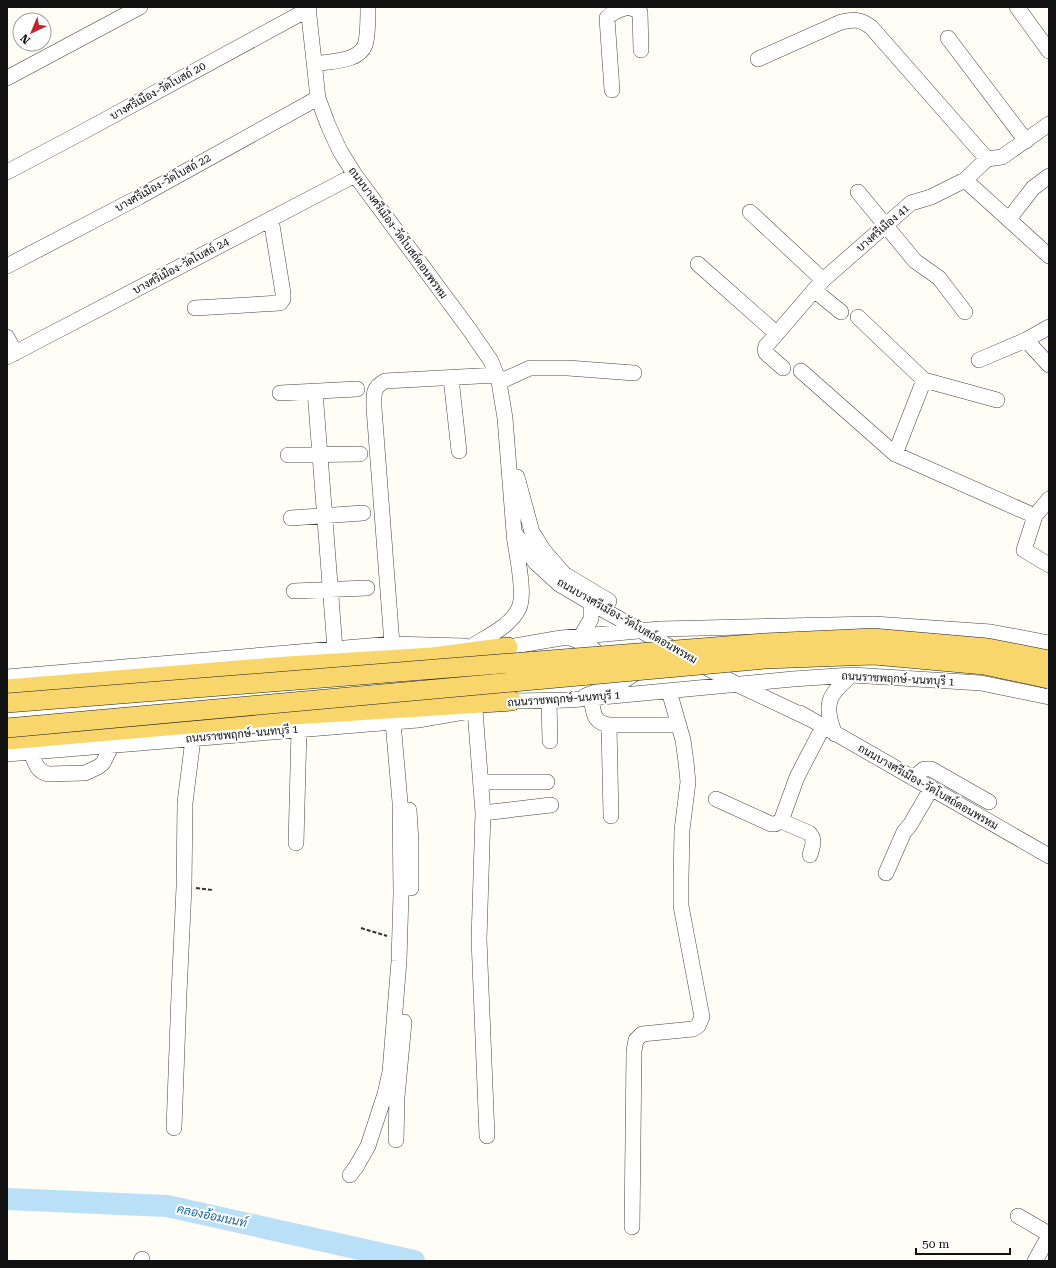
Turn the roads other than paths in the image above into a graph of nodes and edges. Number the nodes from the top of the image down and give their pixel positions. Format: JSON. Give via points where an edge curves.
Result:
{"nodes":[{"id":1,"x":140,"y":7,"type":"edge"},
{"id":2,"x":368,"y":7,"type":"edge"},
{"id":3,"x":628,"y":7,"type":"edge"},
{"id":4,"x":1017,"y":7,"type":"edge"},
{"id":5,"x":308,"y":8,"type":"edge"},
{"id":6,"x":948,"y":38,"type":"dead end"},
{"id":7,"x":641,"y":50,"type":"dead end"},
{"id":8,"x":1049,"y":51,"type":"edge"},
{"id":9,"x":758,"y":59,"type":"dead end"},
{"id":10,"x":315,"y":64,"type":"junction"},
{"id":11,"x":7,"y":78,"type":"edge"},
{"id":12,"x":612,"y":90,"type":"dead end"},
{"id":13,"x":318,"y":98,"type":"junction"},
{"id":14,"x":1049,"y":124,"type":"edge"},
{"id":15,"x":1026,"y":141,"type":"junction"},
{"id":16,"x":987,"y":160,"type":"junction"},
{"id":17,"x":7,"y":172,"type":"edge"},
{"id":18,"x":355,"y":175,"type":"junction"},
{"id":19,"x":1049,"y":176,"type":"edge"},
{"id":20,"x":965,"y":180,"type":"junction"},
{"id":21,"x":858,"y":192,"type":"dead end"},
{"id":22,"x":750,"y":212,"type":"dead end"},
{"id":23,"x":271,"y":219,"type":"junction"},
{"id":24,"x":1009,"y":219,"type":"junction"},
{"id":25,"x":885,"y":226,"type":"junction"},
{"id":26,"x":1049,"y":256,"type":"edge"},
{"id":27,"x":698,"y":264,"type":"dead end"},
{"id":28,"x":7,"y":266,"type":"edge"},
{"id":29,"x":818,"y":285,"type":"junction"},
{"id":30,"x":195,"y":308,"type":"dead end"},
{"id":31,"x":841,"y":312,"type":"dead end"},
{"id":32,"x":965,"y":312,"type":"dead end"},
{"id":33,"x":858,"y":317,"type":"dead end"},
{"id":34,"x":1049,"y":327,"type":"edge"},
{"id":35,"x":776,"y":333,"type":"junction"},
{"id":36,"x":7,"y":337,"type":"edge"},
{"id":37,"x":1026,"y":340,"type":"junction"},
{"id":38,"x":11,"y":355,"type":"edge"},
{"id":39,"x":979,"y":360,"type":"dead end"},
{"id":40,"x":1049,"y":365,"type":"edge"},
{"id":41,"x":783,"y":368,"type":"dead end"},
{"id":42,"x":802,"y":372,"type":"dead end"},
{"id":43,"x":634,"y":373,"type":"dead end"},
{"id":44,"x":451,"y":378,"type":"junction"},
{"id":45,"x":498,"y":378,"type":"junction"},
{"id":46,"x":924,"y":380,"type":"junction"},
{"id":47,"x":356,"y":389,"type":"dead end"},
{"id":48,"x":315,"y":391,"type":"junction"},
{"id":49,"x":280,"y":393,"type":"dead end"},
{"id":50,"x":997,"y":400,"type":"dead end"},
{"id":51,"x":508,"y":449,"type":"junction"},
{"id":52,"x":459,"y":451,"type":"dead end"},
{"id":53,"x":360,"y":454,"type":"dead end"},
{"id":54,"x":895,"y":454,"type":"junction"},
{"id":55,"x":288,"y":455,"type":"dead end"},
{"id":56,"x":320,"y":455,"type":"junction"},
{"id":57,"x":1049,"y":499,"type":"edge"},
{"id":58,"x":364,"y":513,"type":"dead end"},
{"id":59,"x":324,"y":516,"type":"junction"},
{"id":60,"x":1035,"y":516,"type":"junction"},
{"id":61,"x":291,"y":518,"type":"dead end"},
{"id":62,"x":514,"y":532,"type":"junction"},
{"id":63,"x":1049,"y":565,"type":"edge"},
{"id":64,"x":367,"y":588,"type":"dead end"},
{"id":65,"x":330,"y":589,"type":"junction"},
{"id":66,"x":294,"y":591,"type":"dead end"},
{"id":67,"x":591,"y":603,"type":"junction"},
{"id":68,"x":780,"y":626,"type":"junction"},
{"id":69,"x":642,"y":630,"type":"junction"},
{"id":70,"x":662,"y":636,"type":"junction"},
{"id":71,"x":575,"y":637,"type":"junction"},
{"id":72,"x":1049,"y":643,"type":"edge"},
{"id":73,"x":392,"y":644,"type":"junction"},
{"id":74,"x":472,"y":646,"type":"junction"},
{"id":75,"x":508,"y":647,"type":"junction"},
{"id":76,"x":335,"y":649,"type":"junction"},
{"id":77,"x":1049,"y":660,"type":"edge"},
{"id":78,"x":852,"y":675,"type":"junction"},
{"id":79,"x":7,"y":677,"type":"edge"},
{"id":80,"x":1049,"y":679,"type":"edge"},
{"id":81,"x":780,"y":680,"type":"junction"},
{"id":82,"x":754,"y":682,"type":"junction"},
{"id":83,"x":736,"y":684,"type":"junction"},
{"id":84,"x":7,"y":689,"type":"edge"},
{"id":85,"x":669,"y":691,"type":"junction"},
{"id":86,"x":596,"y":694,"type":"junction"},
{"id":87,"x":1049,"y":697,"type":"edge"},
{"id":88,"x":512,"y":701,"type":"junction"},
{"id":89,"x":549,"y":701,"type":"junction"},
{"id":90,"x":7,"y":703,"type":"edge"},
{"id":91,"x":475,"y":710,"type":"junction"},
{"id":92,"x":808,"y":718,"type":"junction"},
{"id":93,"x":296,"y":722,"type":"junction"},
{"id":94,"x":399,"y":722,"type":"junction"},
{"id":95,"x":609,"y":725,"type":"junction"},
{"id":96,"x":679,"y":725,"type":"junction"},
{"id":97,"x":7,"y":728,"type":"edge"},
{"id":98,"x":829,"y":731,"type":"junction"},
{"id":99,"x":193,"y":738,"type":"junction"},
{"id":100,"x":7,"y":740,"type":"edge"},
{"id":101,"x":550,"y":741,"type":"dead end"},
{"id":102,"x":112,"y":745,"type":"junction"},
{"id":103,"x":31,"y":752,"type":"junction"},
{"id":104,"x":7,"y":754,"type":"edge"},
{"id":105,"x":913,"y":778,"type":"junction"},
{"id":106,"x":481,"y":782,"type":"junction"},
{"id":107,"x":547,"y":782,"type":"dead end"},
{"id":108,"x":931,"y":789,"type":"junction"},
{"id":109,"x":716,"y":800,"type":"dead end"},
{"id":110,"x":989,"y":802,"type":"dead end"},
{"id":111,"x":551,"y":804,"type":"dead end"},
{"id":112,"x":483,"y":814,"type":"junction"},
{"id":113,"x":611,"y":816,"type":"dead end"},
{"id":114,"x":781,"y":821,"type":"junction"},
{"id":115,"x":296,"y":843,"type":"dead end"},
{"id":116,"x":810,"y":855,"type":"dead end"},
{"id":117,"x":1049,"y":856,"type":"edge"},
{"id":118,"x":886,"y":873,"type":"dead end"},
{"id":119,"x":174,"y":1128,"type":"dead end"},
{"id":120,"x":487,"y":1136,"type":"dead end"},
{"id":121,"x":396,"y":1140,"type":"dead end"},
{"id":122,"x":350,"y":1175,"type":"dead end"},
{"id":123,"x":1018,"y":1216,"type":"dead end"},
{"id":124,"x":632,"y":1227,"type":"dead end"},
{"id":125,"x":1049,"y":1235,"type":"edge"},
{"id":126,"x":1035,"y":1261,"type":"edge"}],
"edges":[{"from":1,"to":11,"type":"street"},
{"from":2,"to":10,"type":"street","via":[[366,45],[359,54],[347,59]]},
{"from":3,"to":7,"type":"street","via":[[640,12]]},
{"from":3,"to":12,"type":"street","via":[[615,11],[607,18]]},
{"from":4,"to":8,"type":"street"},
{"from":5,"to":10,"type":"street","name":"ถนนบางศรีเมือง-วัดโบสถ์ดอนพรหม"},
{"from":5,"to":17,"type":"street","name":"บางศรีเมือง-วัดโบสถ์ 20"},
{"from":6,"to":15,"type":"street"},
{"from":9,"to":16,"type":"street","via":[[841,22],[852,19],[863,22],[872,27]]},
{"from":10,"to":13,"type":"street","name":"ถนนบางศรีเมือง-วัดโบสถ์ดอนพรหม"},
{"from":13,"to":18,"type":"street","name":"ถนนบางศรีเมือง-วัดโบสถ์ดอนพรหม","via":[[340,151]]},
{"from":13,"to":28,"type":"street","name":"บางศรีเมือง-วัดโบสถ์ 22","via":[[140,197]]},
{"from":14,"to":15,"type":"street","name":"บางศรีเมือง 41"},
{"from":15,"to":16,"type":"street","name":"บางศรีเมือง 41","via":[[1002,157]]},
{"from":16,"to":20,"type":"street","name":"บางศรีเมือง 41"},
{"from":18,"to":23,"type":"street","name":"บางศรีเมือง-วัดโบสถ์ 24"},
{"from":18,"to":45,"type":"street","name":"ถนนบางศรีเมือง-วัดโบสถ์ดอนพรหม","via":[[469,328],[491,361]]},
{"from":19,"to":24,"type":"street","via":[[1033,188]]},
{"from":20,"to":24,"type":"street"},
{"from":20,"to":25,"type":"street","name":"บางศรีเมือง 41","via":[[931,197],[911,203]]},
{"from":21,"to":25,"type":"street"},
{"from":22,"to":29,"type":"street"},
{"from":23,"to":30,"type":"street","via":[[283,293],[280,303]]},
{"from":23,"to":38,"type":"street","name":"บางศรีเมือง-วัดโบสถ์ 24"},
{"from":24,"to":26,"type":"street"},
{"from":25,"to":29,"type":"street","name":"บางศรีเมือง 41"},
{"from":25,"to":32,"type":"street","via":[[915,261],[939,278]]},
{"from":27,"to":35,"type":"street"},
{"from":29,"to":31,"type":"street"},
{"from":29,"to":35,"type":"street","name":"บางศรีเมือง 41"},
{"from":33,"to":46,"type":"street"},
{"from":34,"to":37,"type":"street"},
{"from":35,"to":41,"type":"street","name":"บางศรีเมือง 41","via":[[764,350]]},
{"from":36,"to":38,"type":"street"},
{"from":37,"to":39,"type":"street"},
{"from":37,"to":40,"type":"street"},
{"from":42,"to":54,"type":"street"},
{"from":43,"to":45,"type":"street","via":[[530,368]]},
{"from":44,"to":45,"type":"street"},
{"from":44,"to":52,"type":"street"},
{"from":44,"to":73,"type":"street","via":[[385,381],[378,385],[374,393]]},
{"from":45,"to":51,"type":"street","name":"ถนนบางศรีเมือง-วัดโบสถ์ดอนพรหม"},
{"from":46,"to":50,"type":"street"},
{"from":46,"to":54,"type":"street"},
{"from":47,"to":48,"type":"street"},
{"from":48,"to":49,"type":"street"},
{"from":48,"to":56,"type":"street"},
{"from":51,"to":62,"type":"street","name":"ถนนบางศรีเมือง-วัดโบสถ์ดอนพรหม"},
{"from":51,"to":70,"type":"street","name":"ถนนบางศรีเมือง-วัดโบสถ์ดอนพรหม","via":[[532,532],[544,551],[564,574]]},
{"from":53,"to":56,"type":"street"},
{"from":54,"to":60,"type":"street"},
{"from":55,"to":56,"type":"street"},
{"from":56,"to":59,"type":"street"},
{"from":57,"to":60,"type":"street"},
{"from":58,"to":59,"type":"street"},
{"from":59,"to":61,"type":"street"},
{"from":59,"to":65,"type":"street"},
{"from":60,"to":63,"type":"street","via":[[1024,550]]},
{"from":62,"to":67,"type":"street","name":"ถนนบางศรีเมือง-วัดโบสถ์ดอนพรหม","via":[[535,562],[559,584]]},
{"from":62,"to":74,"type":"street","via":[[522,596],[519,608],[509,621]]},
{"from":64,"to":65,"type":"street"},
{"from":65,"to":66,"type":"street"},
{"from":65,"to":76,"type":"street"},
{"from":67,"to":69,"type":"street","name":"ถนนบางศรีเมือง-วัดโบสถ์ดอนพรหม"},
{"from":67,"to":71,"type":"street","via":[[591,618]]},
{"from":68,"to":70,"type":"street"},
{"from":68,"to":72,"type":"street","via":[[874,624],[991,632]]},
{"from":68,"to":81,"type":"street","via":[[769,639],[765,651],[770,667]]},
{"from":69,"to":70,"type":"street"},
{"from":69,"to":71,"type":"street"},
{"from":70,"to":82,"type":"street","name":"ถนนบางศรีเมือง-วัดโบสถ์ดอนพรหม"},
{"from":70,"to":83,"type":"street","name":"ถนนบางศรีเมือง-วัดโบสถ์ดอนพรหม"},
{"from":70,"to":86,"type":"street","via":[[648,665]]},
{"from":71,"to":75,"type":"street"},
{"from":71,"to":86,"type":"street","via":[[589,645],[602,658],[605,673]]},
{"from":73,"to":74,"type":"street"},
{"from":73,"to":76,"type":"street"},
{"from":74,"to":75,"type":"street"},
{"from":75,"to":84,"type":"main road","via":[[433,657]]},
{"from":76,"to":79,"type":"street"},
{"from":77,"to":90,"type":"main road","bridge":true,"via":[[988,648],[865,639],[764,643]]},
{"from":78,"to":81,"type":"street","name":"ถนนราชพฤกษ์-นนทบุรี 1"},
{"from":78,"to":87,"type":"street","name":"ถนนราชพฤกษ์-นนทบุรี 1","via":[[981,684]]},
{"from":78,"to":98,"type":"street","via":[[831,696],[828,706]]},
{"from":80,"to":97,"type":"main road","name":"ถนนราชพฤกษ์-นนทบุรี 1","bridge":true,"via":[[984,665],[874,655],[765,659]]},
{"from":81,"to":82,"type":"street","name":"ถนนราชพฤกษ์-นนทบุรี 1"},
{"from":82,"to":83,"type":"street","name":"ถนนราชพฤกษ์-นนทบุรี 1"},
{"from":82,"to":92,"type":"street","name":"ถนนบางศรีเมือง-วัดโบสถ์ดอนพรหม"},
{"from":83,"to":85,"type":"street","name":"ถนนราชพฤกษ์-นนทบุรี 1"},
{"from":83,"to":92,"type":"street","name":"ถนนบางศรีเมือง-วัดโบสถ์ดอนพรหม"},
{"from":85,"to":86,"type":"street","name":"ถนนราชพฤกษ์-นนทบุรี 1"},
{"from":85,"to":96,"type":"street"},
{"from":86,"to":89,"type":"street","name":"ถนนราชพฤกษ์-นนทบุรี 1","via":[[575,700]]},
{"from":86,"to":95,"type":"street","via":[[595,718],[601,724]]},
{"from":88,"to":89,"type":"street","name":"ถนนราชพฤกษ์-นนทบุรี 1"},
{"from":88,"to":91,"type":"street","name":"ถนนราชพฤกษ์-นนทบุรี 1"},
{"from":88,"to":93,"type":"main road"},
{"from":89,"to":101,"type":"street"},
{"from":91,"to":94,"type":"street","name":"ถนนราชพฤกษ์-นนทบุรี 1"},
{"from":91,"to":106,"type":"street"},
{"from":92,"to":98,"type":"street","name":"ถนนบางศรีเมือง-วัดโบสถ์ดอนพรหม"},
{"from":93,"to":94,"type":"street","name":"ถนนราชพฤกษ์-นนทบุรี 1"},
{"from":93,"to":99,"type":"street","name":"ถนนราชพฤกษ์-นนทบุรี 1"},
{"from":93,"to":100,"type":"main road"},
{"from":93,"to":115,"type":"street"},
{"from":94,"to":121,"type":"street","via":[[411,842],[410,949],[397,1097]]},
{"from":94,"to":122,"type":"street","via":[[400,940],[390,1072],[368,1146]]},
{"from":95,"to":96,"type":"street"},
{"from":95,"to":113,"type":"street"},
{"from":96,"to":124,"type":"street","via":[[688,782],[682,830],[681,906],[702,1017],[698,1026],[693,1029],[642,1034],[636,1040]]},
{"from":98,"to":105,"type":"street","name":"ถนนบางศรีเมือง-วัดโบสถ์ดอนพรหม"},
{"from":98,"to":114,"type":"street","via":[[797,776]]},
{"from":99,"to":102,"type":"street","name":"ถนนราชพฤกษ์-นนทบุรี 1"},
{"from":99,"to":119,"type":"street","via":[[185,803]]},
{"from":102,"to":103,"type":"street","name":"ถนนราชพฤกษ์-นนทบุรี 1"},
{"from":102,"to":103,"type":"street","via":[[103,763],[85,773],[42,773]]},
{"from":103,"to":104,"type":"street","name":"ถนนราชพฤกษ์-นนทบุรี 1"},
{"from":105,"to":108,"type":"street","name":"ถนนบางศรีเมือง-วัดโบสถ์ดอนพรหม"},
{"from":105,"to":110,"type":"street","via":[[924,769],[931,769]]},
{"from":106,"to":107,"type":"street"},
{"from":106,"to":112,"type":"street"},
{"from":108,"to":117,"type":"street","name":"ถนนบางศรีเมือง-วัดโบสถ์ดอนพรหม"},
{"from":108,"to":118,"type":"street","via":[[904,832]]},
{"from":109,"to":114,"type":"street","via":[[771,824]]},
{"from":111,"to":112,"type":"street"},
{"from":112,"to":120,"type":"street","via":[[479,939]]},
{"from":114,"to":116,"type":"street","via":[[812,836],[814,842]]},
{"from":123,"to":125,"type":"street"},
{"from":125,"to":126,"type":"street"}]}
